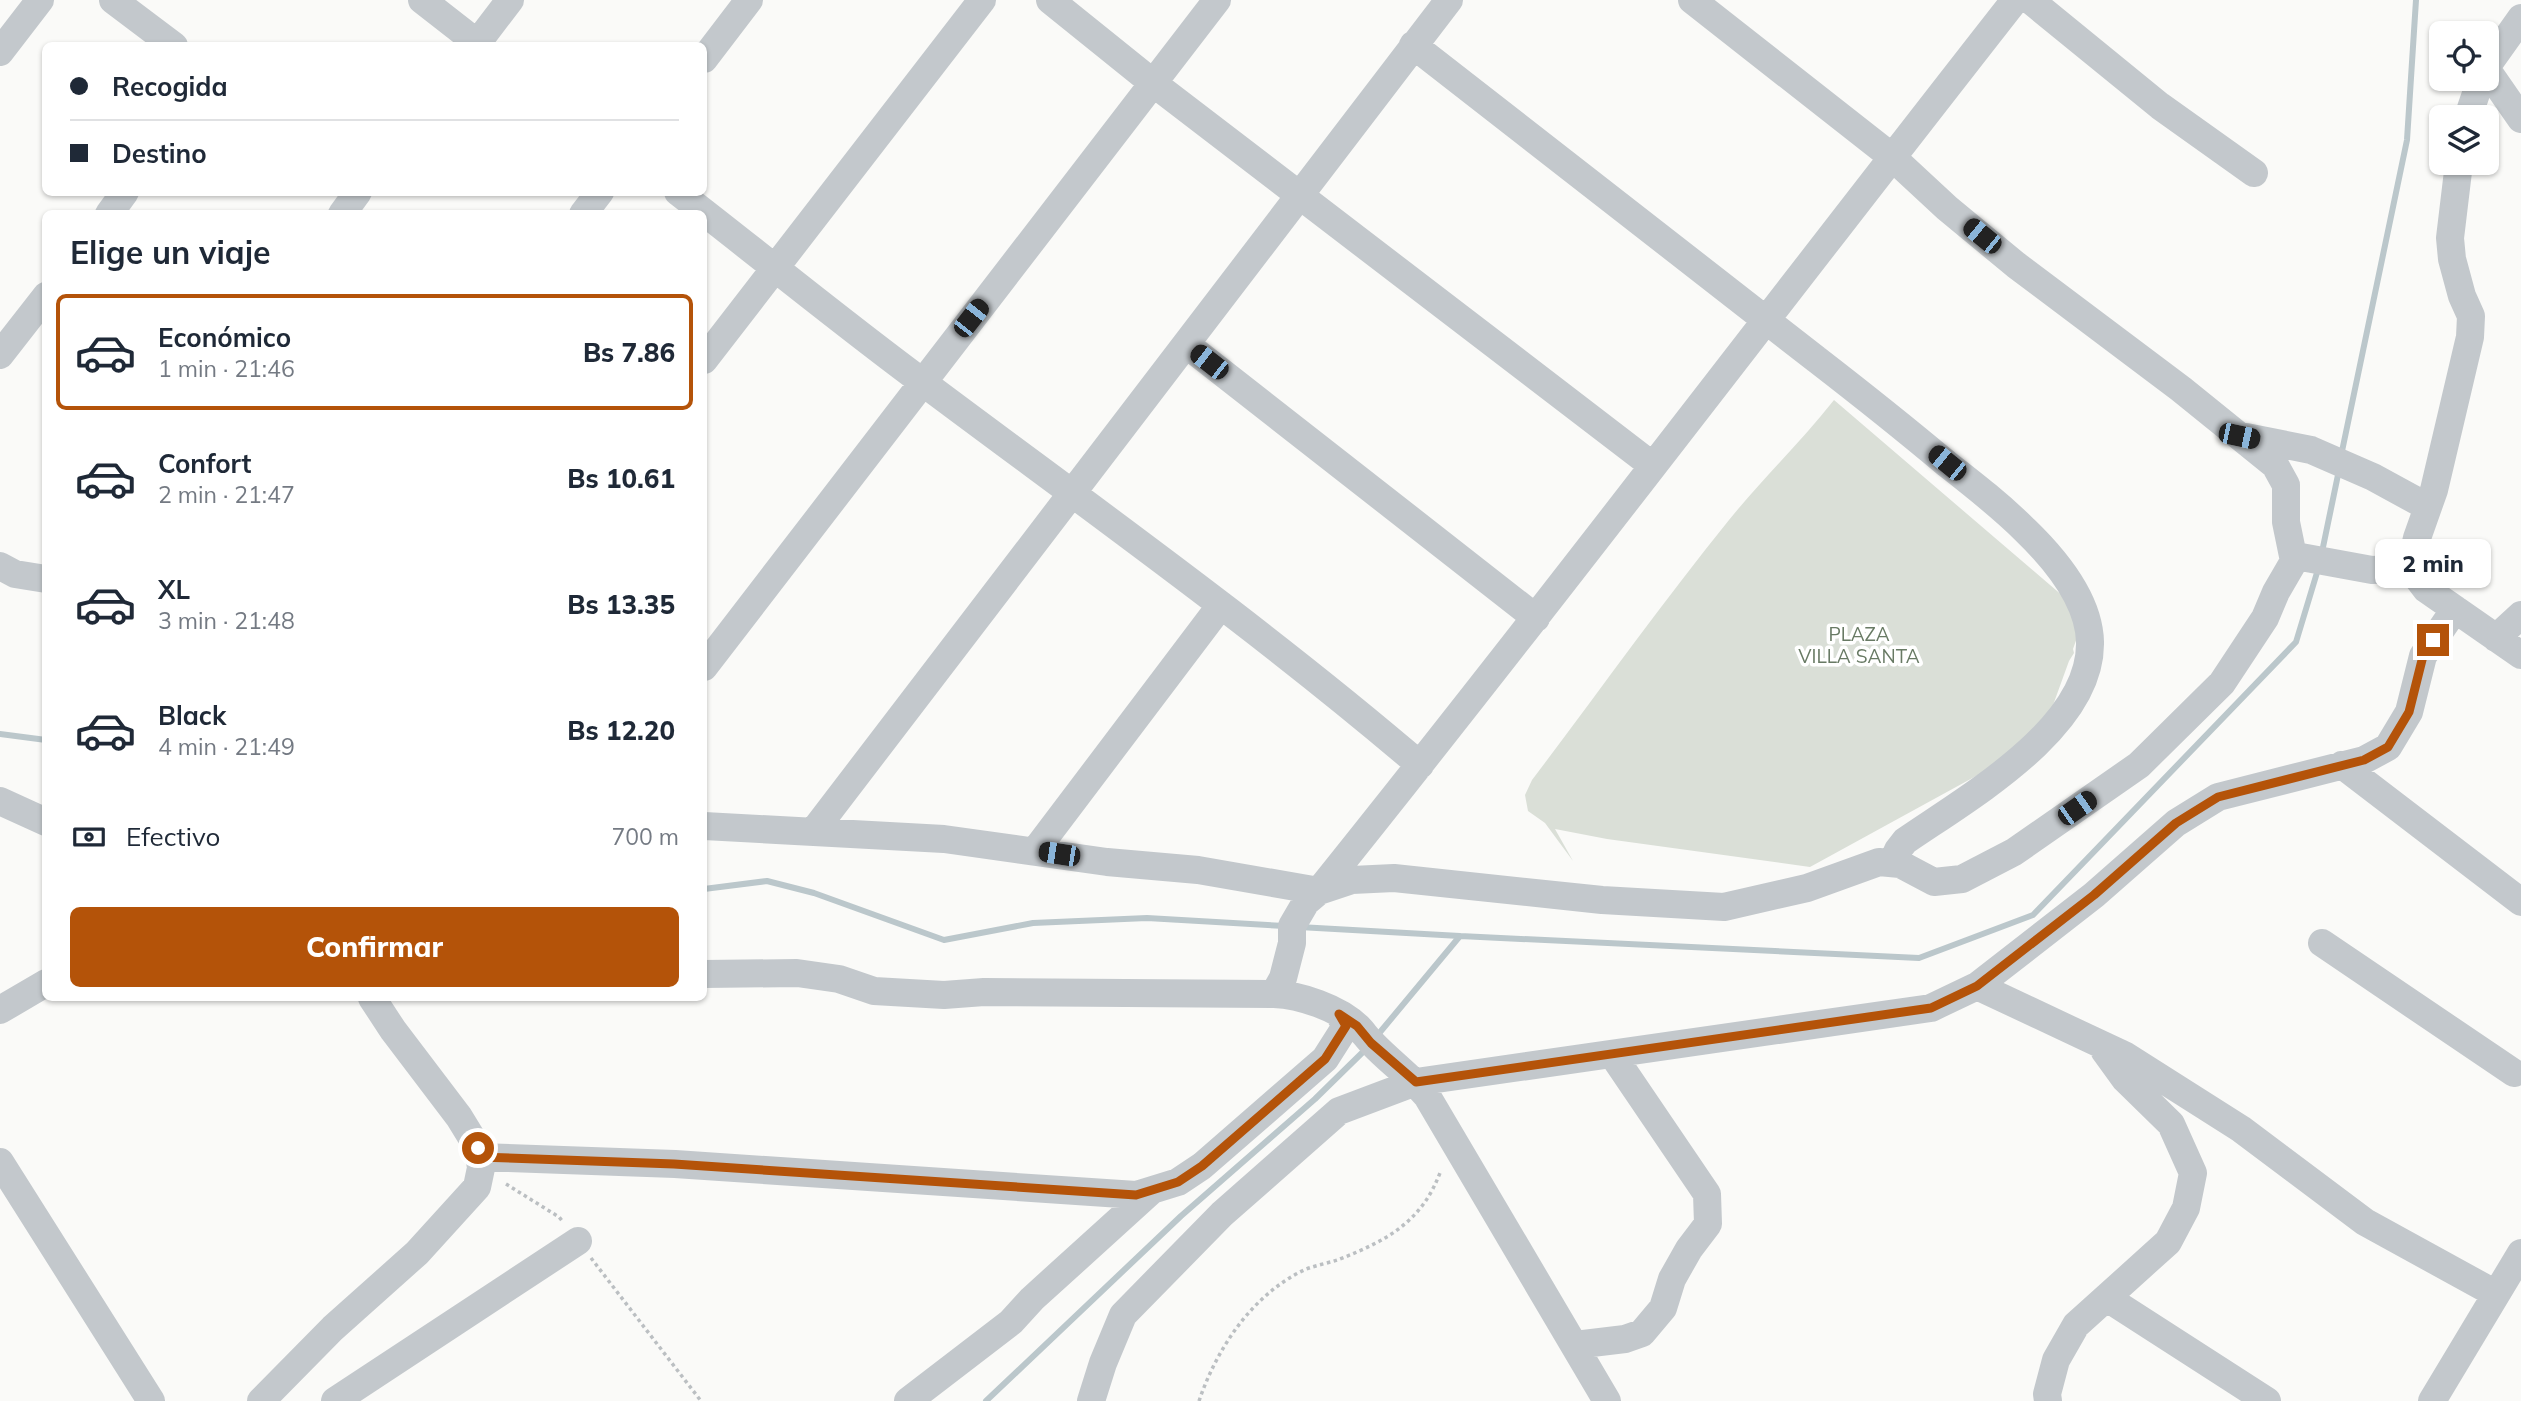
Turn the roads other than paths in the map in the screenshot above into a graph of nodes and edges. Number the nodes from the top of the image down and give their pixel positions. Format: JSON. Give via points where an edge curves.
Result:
{"nodes":[{"id":1,"x":40,"y":0,"type":"edge"},
{"id":2,"x":113,"y":0,"type":"edge"},
{"id":3,"x":422,"y":0,"type":"edge"},
{"id":4,"x":510,"y":0,"type":"edge"},
{"id":5,"x":749,"y":0,"type":"edge"},
{"id":6,"x":982,"y":0,"type":"edge"},
{"id":7,"x":1050,"y":0,"type":"edge"},
{"id":8,"x":1217,"y":0,"type":"edge"},
{"id":9,"x":1449,"y":0,"type":"edge"},
{"id":10,"x":1692,"y":0,"type":"edge"},
{"id":11,"x":2015,"y":0,"type":"edge"},
{"id":12,"x":2030,"y":0,"type":"edge"},
{"id":13,"x":2521,"y":18,"type":"edge"},
{"id":14,"x":169,"y":42,"type":"edge"},
{"id":15,"x":474,"y":42,"type":"edge"},
{"id":16,"x":480,"y":42,"type":"edge"},
{"id":17,"x":1413,"y":45,"type":"junction"},
{"id":18,"x":2499,"y":50,"type":"edge"},
{"id":19,"x":0,"y":52,"type":"edge"},
{"id":20,"x":707,"y":55,"type":"edge"},
{"id":21,"x":1153,"y":83,"type":"junction"},
{"id":22,"x":2499,"y":86,"type":"edge"},
{"id":23,"x":2521,"y":119,"type":"edge"},
{"id":24,"x":1892,"y":157,"type":"junction"},
{"id":25,"x":2254,"y":173,"type":"dead end"},
{"id":26,"x":2458,"y":175,"type":"edge"},
{"id":27,"x":1299,"y":195,"type":"junction"},
{"id":28,"x":597,"y":196,"type":"edge"},
{"id":29,"x":683,"y":196,"type":"edge"},
{"id":30,"x":586,"y":210,"type":"edge"},
{"id":31,"x":701,"y":210,"type":"edge"},
{"id":32,"x":707,"y":215,"type":"edge"},
{"id":33,"x":775,"y":268,"type":"junction"},
{"id":34,"x":42,"y":301,"type":"edge"},
{"id":35,"x":1768,"y":321,"type":"junction"},
{"id":36,"x":1187,"y":345,"type":"junction"},
{"id":37,"x":0,"y":355,"type":"edge"},
{"id":38,"x":707,"y":356,"type":"edge"},
{"id":39,"x":922,"y":382,"type":"junction"},
{"id":40,"x":2239,"y":436,"type":"junction"},
{"id":41,"x":1653,"y":466,"type":"junction"},
{"id":42,"x":1072,"y":493,"type":"junction"},
{"id":43,"x":2428,"y":507,"type":"junction"},
{"id":44,"x":2294,"y":561,"type":"junction"},
{"id":45,"x":0,"y":566,"type":"edge"},
{"id":46,"x":2410,"y":568,"type":"junction"},
{"id":47,"x":42,"y":578,"type":"edge"},
{"id":48,"x":1221,"y":605,"type":"junction"},
{"id":49,"x":2455,"y":609,"type":"junction"},
{"id":50,"x":2521,"y":615,"type":"edge"},
{"id":51,"x":1536,"y":618,"type":"junction"},
{"id":52,"x":2496,"y":638,"type":"junction"},
{"id":53,"x":2521,"y":655,"type":"edge"},
{"id":54,"x":707,"y":663,"type":"edge"},
{"id":55,"x":1420,"y":765,"type":"junction"},
{"id":56,"x":2342,"y":765,"type":"junction"},
{"id":57,"x":0,"y":801,"type":"edge"},
{"id":58,"x":42,"y":820,"type":"edge"},
{"id":59,"x":707,"y":826,"type":"edge"},
{"id":60,"x":813,"y":832,"type":"junction"},
{"id":61,"x":1034,"y":850,"type":"junction"},
{"id":62,"x":1892,"y":863,"type":"junction"},
{"id":63,"x":1319,"y":891,"type":"junction"},
{"id":64,"x":2521,"y":902,"type":"edge"},
{"id":65,"x":2322,"y":943,"type":"dead end"},
{"id":66,"x":707,"y":974,"type":"edge"},
{"id":67,"x":42,"y":985,"type":"edge"},
{"id":68,"x":1977,"y":986,"type":"junction"},
{"id":69,"x":1274,"y":993,"type":"junction"},
{"id":70,"x":374,"y":1001,"type":"edge"},
{"id":71,"x":0,"y":1010,"type":"edge"},
{"id":72,"x":1339,"y":1014,"type":"junction"},
{"id":73,"x":2099,"y":1044,"type":"junction"},
{"id":74,"x":1612,"y":1055,"type":"junction"},
{"id":75,"x":2519,"y":1068,"type":"edge"},
{"id":76,"x":1416,"y":1082,"type":"junction"},
{"id":77,"x":0,"y":1162,"type":"edge"},
{"id":78,"x":480,"y":1162,"type":"junction"},
{"id":79,"x":1150,"y":1192,"type":"junction"},
{"id":80,"x":578,"y":1241,"type":"road end"},
{"id":81,"x":2521,"y":1253,"type":"edge"},
{"id":82,"x":2496,"y":1294,"type":"junction"},
{"id":83,"x":2107,"y":1298,"type":"junction"},
{"id":84,"x":1575,"y":1345,"type":"junction"},
{"id":85,"x":151,"y":1401,"type":"edge"},
{"id":86,"x":261,"y":1401,"type":"edge"},
{"id":87,"x":335,"y":1401,"type":"edge"},
{"id":88,"x":908,"y":1401,"type":"edge"},
{"id":89,"x":1091,"y":1401,"type":"edge"},
{"id":90,"x":1607,"y":1401,"type":"edge"},
{"id":91,"x":2048,"y":1401,"type":"edge"},
{"id":92,"x":2267,"y":1401,"type":"edge"},
{"id":93,"x":2432,"y":1401,"type":"edge"}],
"edges":[{"from":1,"to":19,"type":"street"},
{"from":2,"to":14,"type":"street"},
{"from":3,"to":15,"type":"street"},
{"from":4,"to":16,"type":"street"},
{"from":5,"to":20,"type":"street"},
{"from":6,"to":33,"type":"street"},
{"from":7,"to":21,"type":"street"},
{"from":8,"to":21,"type":"street"},
{"from":9,"to":17,"type":"street"},
{"from":10,"to":24,"type":"street"},
{"from":11,"to":24,"type":"street"},
{"from":12,"to":25,"type":"street","via":[[2160,106]]},
{"from":13,"to":18,"type":"street"},
{"from":17,"to":27,"type":"street"},
{"from":17,"to":35,"type":"street"},
{"from":21,"to":27,"type":"street"},
{"from":21,"to":39,"type":"street"},
{"from":22,"to":23,"type":"street"},
{"from":24,"to":35,"type":"street"},
{"from":24,"to":40,"type":"street","via":[[2016,265]]},
{"from":26,"to":43,"type":"street","via":[[2450,238],[2452,259],[2471,316],[2470,337]]},
{"from":27,"to":36,"type":"street"},
{"from":27,"to":41,"type":"street"},
{"from":28,"to":30,"type":"street"},
{"from":29,"to":31,"type":"street"},
{"from":32,"to":33,"type":"street"},
{"from":33,"to":38,"type":"street"},
{"from":33,"to":39,"type":"street"},
{"from":34,"to":37,"type":"street"},
{"from":35,"to":41,"type":"street"},
{"from":35,"to":62,"type":"street","via":[[2008,513],[2063,575],[2080,602],[2089,629],[2085,674],[2053,727],[1994,778],[1905,841]]},
{"from":36,"to":42,"type":"street"},
{"from":36,"to":51,"type":"street"},
{"from":39,"to":42,"type":"street"},
{"from":39,"to":54,"type":"street"},
{"from":40,"to":43,"type":"street","via":[[2311,450]]},
{"from":40,"to":44,"type":"street","via":[[2275,465],[2286,485]]},
{"from":41,"to":51,"type":"street"},
{"from":42,"to":48,"type":"street"},
{"from":42,"to":60,"type":"street"},
{"from":43,"to":46,"type":"street"},
{"from":44,"to":46,"type":"street","via":[[2301,556],[2372,570]]},
{"from":44,"to":62,"type":"street","via":[[2265,618],[2222,683],[2139,765],[2014,852],[1962,879],[1934,882]]},
{"from":45,"to":47,"type":"street"},
{"from":46,"to":49,"type":"street","via":[[2426,589]]},
{"from":48,"to":55,"type":"street"},
{"from":48,"to":61,"type":"street"},
{"from":49,"to":52,"type":"street"},
{"from":49,"to":56,"type":"street","via":[[2423,656],[2409,712],[2388,747]]},
{"from":50,"to":52,"type":"street"},
{"from":51,"to":55,"type":"street"},
{"from":52,"to":53,"type":"street"},
{"from":55,"to":63,"type":"street"},
{"from":56,"to":64,"type":"street"},
{"from":56,"to":68,"type":"street","via":[[2218,797],[2176,823],[2094,895]]},
{"from":57,"to":58,"type":"street"},
{"from":59,"to":60,"type":"street"},
{"from":60,"to":61,"type":"street","via":[[944,839]]},
{"from":61,"to":63,"type":"street","via":[[1198,870]]},
{"from":62,"to":63,"type":"street","via":[[1880,862],[1807,888],[1724,907],[1602,900],[1394,878],[1352,880]]},
{"from":63,"to":69,"type":"street","via":[[1306,902],[1292,926],[1286,969]]},
{"from":65,"to":75,"type":"street"},
{"from":66,"to":69,"type":"street","via":[[807,974],[874,990],[944,995]]},
{"from":67,"to":71,"type":"street"},
{"from":68,"to":73,"type":"street"},
{"from":68,"to":74,"type":"street","via":[[1931,1008]]},
{"from":69,"to":72,"type":"street","via":[[1294,995]]},
{"from":70,"to":78,"type":"street","via":[[459,1117],[478,1148]]},
{"from":72,"to":76,"type":"street"},
{"from":72,"to":79,"type":"street","via":[[1346,1026],[1325,1059],[1202,1166],[1178,1182]]},
{"from":73,"to":82,"type":"street","via":[[2126,1056],[2241,1129],[2365,1223]]},
{"from":73,"to":83,"type":"street","via":[[2125,1079],[2171,1124],[2193,1173],[2186,1208],[2168,1242]]},
{"from":74,"to":76,"type":"street"},
{"from":74,"to":84,"type":"street","via":[[1707,1194],[1708,1224],[1672,1279],[1663,1308],[1642,1333]]},
{"from":76,"to":84,"type":"street"},
{"from":76,"to":89,"type":"street","via":[[1339,1111],[1222,1214],[1123,1315]]},
{"from":77,"to":85,"type":"street"},
{"from":78,"to":79,"type":"street","via":[[674,1164],[1075,1192]]},
{"from":78,"to":86,"type":"street","via":[[477,1187],[453,1215]]},
{"from":79,"to":88,"type":"street","via":[[1011,1322]]},
{"from":80,"to":87,"type":"street"},
{"from":81,"to":82,"type":"street"},
{"from":82,"to":93,"type":"street"},
{"from":83,"to":91,"type":"street","via":[[2076,1325],[2056,1360]]},
{"from":83,"to":92,"type":"street"},
{"from":84,"to":90,"type":"street"}]}
